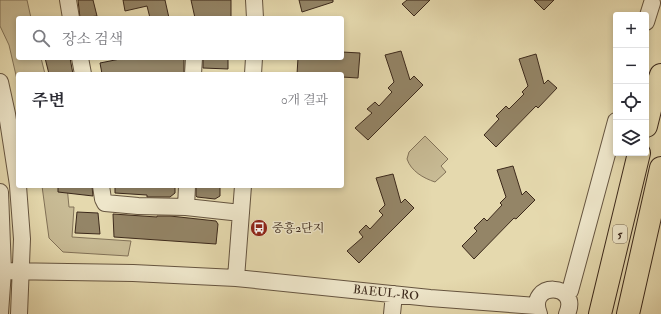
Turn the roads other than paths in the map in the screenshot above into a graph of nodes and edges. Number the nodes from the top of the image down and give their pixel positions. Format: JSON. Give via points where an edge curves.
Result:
{"nodes":[{"id":1,"x":68,"y":0,"type":"edge"},
{"id":2,"x":254,"y":0,"type":"edge"},
{"id":3,"x":652,"y":3,"type":"dead end"},
{"id":4,"x":649,"y":12,"type":"edge"},
{"id":5,"x":71,"y":16,"type":"edge"},
{"id":6,"x":255,"y":16,"type":"edge"},
{"id":7,"x":80,"y":60,"type":"edge"},
{"id":8,"x":194,"y":60,"type":"edge"},
{"id":9,"x":254,"y":60,"type":"edge"},
{"id":10,"x":83,"y":72,"type":"edge"},
{"id":11,"x":193,"y":72,"type":"edge"},
{"id":12,"x":253,"y":72,"type":"edge"},
{"id":13,"x":661,"y":75,"type":"edge"},
{"id":14,"x":0,"y":82,"type":"edge"},
{"id":15,"x":648,"y":120,"type":"edge"},
{"id":16,"x":613,"y":132,"type":"edge"},
{"id":17,"x":638,"y":156,"type":"edge"},
{"id":18,"x":661,"y":168,"type":"edge"},
{"id":19,"x":16,"y":173,"type":"edge"},
{"id":20,"x":18,"y":188,"type":"edge"},
{"id":21,"x":101,"y":188,"type":"edge"},
{"id":22,"x":187,"y":188,"type":"edge"},
{"id":23,"x":243,"y":188,"type":"edge"},
{"id":24,"x":0,"y":192,"type":"edge"},
{"id":25,"x":186,"y":207,"type":"junction"},
{"id":26,"x":241,"y":213,"type":"junction"},
{"id":27,"x":1,"y":225,"type":"edge"},
{"id":28,"x":21,"y":271,"type":"junction"},
{"id":29,"x":3,"y":272,"type":"junction"},
{"id":30,"x":236,"y":278,"type":"junction"},
{"id":31,"x":394,"y":294,"type":"junction"},
{"id":32,"x":565,"y":294,"type":"junction"},
{"id":33,"x":504,"y":309,"type":"edge"},
{"id":34,"x":537,"y":310,"type":"edge"},
{"id":35,"x":0,"y":313,"type":"edge"},
{"id":36,"x":19,"y":314,"type":"edge"},
{"id":37,"x":392,"y":314,"type":"edge"},
{"id":38,"x":567,"y":314,"type":"edge"},
{"id":39,"x":600,"y":314,"type":"edge"},
{"id":40,"x":628,"y":314,"type":"edge"}],
"edges":[{"from":1,"to":5,"type":"street"},
{"from":2,"to":6,"type":"street"},
{"from":3,"to":4,"type":"street"},
{"from":7,"to":10,"type":"street"},
{"from":8,"to":11,"type":"street"},
{"from":9,"to":12,"type":"street"},
{"from":13,"to":15,"type":"highway"},
{"from":14,"to":19,"type":"street"},
{"from":16,"to":32,"type":"street","via":[[570,291]]},
{"from":17,"to":39,"type":"highway","number":"5"},
{"from":18,"to":40,"type":"highway","number":"5"},
{"from":20,"to":28,"type":"street","via":[[22,239]]},
{"from":21,"to":25,"type":"street","via":[[105,203]]},
{"from":22,"to":25,"type":"street"},
{"from":23,"to":26,"type":"street"},
{"from":24,"to":27,"type":"street"},
{"from":25,"to":26,"type":"street"},
{"from":26,"to":30,"type":"street"},
{"from":27,"to":29,"type":"street"},
{"from":28,"to":29,"type":"street","name":"BAEUL-RO"},
{"from":28,"to":30,"type":"street","name":"BAEUL-RO"},
{"from":28,"to":36,"type":"street"},
{"from":29,"to":35,"type":"street"},
{"from":30,"to":31,"type":"street","name":"BAEUL-RO"},
{"from":31,"to":33,"type":"street","name":"BAEUL-RO"},
{"from":31,"to":37,"type":"street"},
{"from":32,"to":34,"type":"street","via":[[556,289],[546,290],[538,297]]},
{"from":32,"to":38,"type":"street","via":[[569,304]]},
{"from":33,"to":34,"type":"street","name":"BAEUL-RO"}]}
